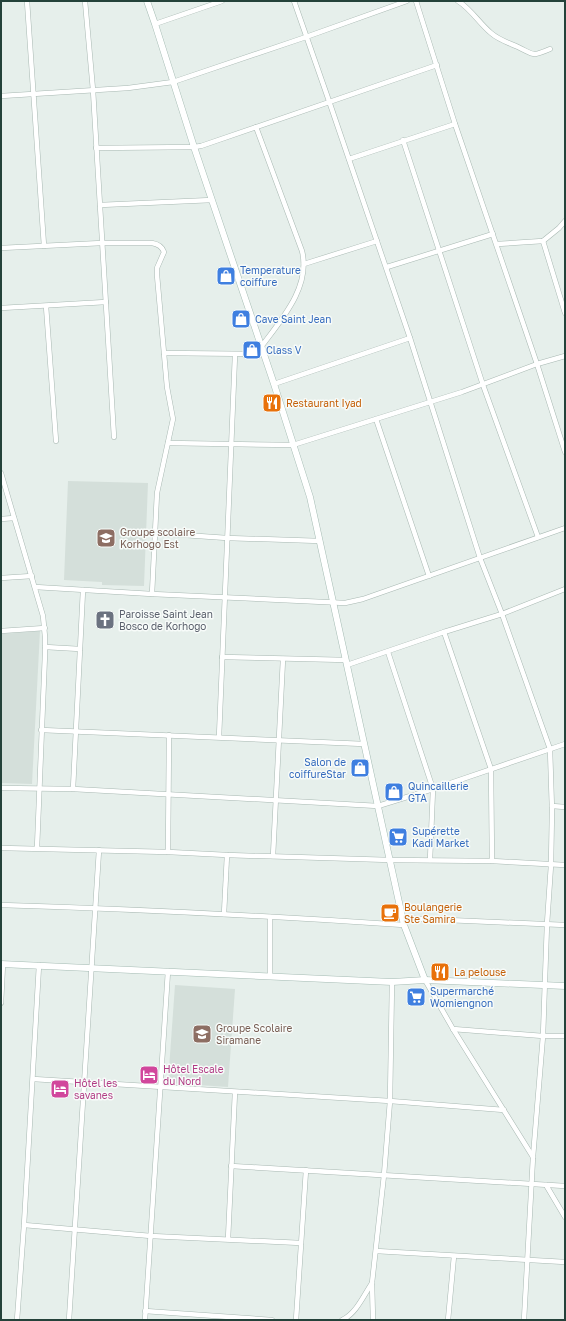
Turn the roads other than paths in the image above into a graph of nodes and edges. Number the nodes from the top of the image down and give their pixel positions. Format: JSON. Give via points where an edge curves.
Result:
{"nodes":[{"id":1,"x":28,"y":1,"type":"edge"},
{"id":2,"x":85,"y":1,"type":"edge"},
{"id":3,"x":147,"y":1,"type":"edge"},
{"id":4,"x":222,"y":1,"type":"edge"},
{"id":5,"x":294,"y":1,"type":"edge"},
{"id":6,"x":407,"y":1,"type":"edge"},
{"id":7,"x":416,"y":1,"type":"edge"},
{"id":8,"x":458,"y":1,"type":"edge"},
{"id":9,"x":155,"y":24,"type":"junction"},
{"id":10,"x":306,"y":37,"type":"junction"},
{"id":11,"x":550,"y":49,"type":"dead end"},
{"id":12,"x":438,"y":65,"type":"junction"},
{"id":13,"x":173,"y":82,"type":"junction"},
{"id":14,"x":93,"y":90,"type":"junction"},
{"id":15,"x":34,"y":94,"type":"junction"},
{"id":16,"x":1,"y":96,"type":"edge"},
{"id":17,"x":329,"y":102,"type":"junction"},
{"id":18,"x":456,"y":124,"type":"junction"},
{"id":19,"x":256,"y":127,"type":"junction"},
{"id":20,"x":403,"y":140,"type":"junction"},
{"id":21,"x":194,"y":147,"type":"junction"},
{"id":22,"x":96,"y":148,"type":"junction"},
{"id":23,"x":349,"y":159,"type":"junction"},
{"id":24,"x":212,"y":200,"type":"junction"},
{"id":25,"x":100,"y":205,"type":"junction"},
{"id":26,"x":565,"y":221,"type":"edge"},
{"id":27,"x":493,"y":234,"type":"junction"},
{"id":28,"x":377,"y":241,"type":"junction"},
{"id":29,"x":543,"y":241,"type":"junction"},
{"id":30,"x":102,"y":243,"type":"junction"},
{"id":31,"x":497,"y":244,"type":"junction"},
{"id":32,"x":44,"y":246,"type":"junction"},
{"id":33,"x":1,"y":248,"type":"edge"},
{"id":34,"x":440,"y":250,"type":"junction"},
{"id":35,"x":304,"y":264,"type":"junction"},
{"id":36,"x":386,"y":267,"type":"junction"},
{"id":37,"x":106,"y":302,"type":"junction"},
{"id":38,"x":46,"y":306,"type":"junction"},
{"id":39,"x":1,"y":308,"type":"edge"},
{"id":40,"x":565,"y":313,"type":"edge"},
{"id":41,"x":410,"y":338,"type":"junction"},
{"id":42,"x":261,"y":347,"type":"junction"},
{"id":43,"x":164,"y":354,"type":"junction"},
{"id":44,"x":264,"y":354,"type":"junction"},
{"id":45,"x":236,"y":355,"type":"junction"},
{"id":46,"x":565,"y":356,"type":"edge"},
{"id":47,"x":537,"y":364,"type":"junction"},
{"id":48,"x":274,"y":384,"type":"junction"},
{"id":49,"x":483,"y":385,"type":"junction"},
{"id":50,"x":431,"y":402,"type":"junction"},
{"id":51,"x":376,"y":419,"type":"junction"},
{"id":52,"x":114,"y":437,"type":"dead end"},
{"id":53,"x":56,"y":441,"type":"dead end"},
{"id":54,"x":168,"y":443,"type":"junction"},
{"id":55,"x":231,"y":445,"type":"junction"},
{"id":56,"x":293,"y":445,"type":"junction"},
{"id":57,"x":565,"y":452,"type":"edge"},
{"id":58,"x":1,"y":473,"type":"edge"},
{"id":59,"x":14,"y":518,"type":"junction"},
{"id":60,"x":1,"y":519,"type":"edge"},
{"id":61,"x":565,"y":528,"type":"edge"},
{"id":62,"x":155,"y":533,"type":"junction"},
{"id":63,"x":538,"y":537,"type":"junction"},
{"id":64,"x":227,"y":538,"type":"junction"},
{"id":65,"x":320,"y":541,"type":"junction"},
{"id":66,"x":480,"y":558,"type":"junction"},
{"id":67,"x":32,"y":576,"type":"junction"},
{"id":68,"x":429,"y":576,"type":"junction"},
{"id":69,"x":1,"y":578,"type":"edge"},
{"id":70,"x":35,"y":587,"type":"junction"},
{"id":71,"x":565,"y":589,"type":"edge"},
{"id":72,"x":83,"y":590,"type":"junction"},
{"id":73,"x":152,"y":594,"type":"junction"},
{"id":74,"x":224,"y":597,"type":"junction"},
{"id":75,"x":334,"y":603,"type":"junction"},
{"id":76,"x":502,"y":614,"type":"junction"},
{"id":77,"x":45,"y":628,"type":"junction"},
{"id":78,"x":1,"y":631,"type":"edge"},
{"id":79,"x":444,"y":632,"type":"junction"},
{"id":80,"x":45,"y":647,"type":"junction"},
{"id":81,"x":80,"y":649,"type":"junction"},
{"id":82,"x":388,"y":652,"type":"junction"},
{"id":83,"x":222,"y":657,"type":"junction"},
{"id":84,"x":283,"y":659,"type":"junction"},
{"id":85,"x":347,"y":663,"type":"junction"},
{"id":86,"x":41,"y":730,"type":"junction"},
{"id":87,"x":77,"y":731,"type":"junction"},
{"id":88,"x":169,"y":735,"type":"junction"},
{"id":89,"x":219,"y":737,"type":"junction"},
{"id":90,"x":280,"y":740,"type":"junction"},
{"id":91,"x":364,"y":744,"type":"junction"},
{"id":92,"x":565,"y":744,"type":"edge"},
{"id":93,"x":550,"y":749,"type":"junction"},
{"id":94,"x":491,"y":769,"type":"junction"},
{"id":95,"x":1,"y":788,"type":"edge"},
{"id":96,"x":39,"y":789,"type":"junction"},
{"id":97,"x":74,"y":789,"type":"junction"},
{"id":98,"x":433,"y":789,"type":"junction"},
{"id":99,"x":168,"y":794,"type":"junction"},
{"id":100,"x":276,"y":800,"type":"junction"},
{"id":101,"x":378,"y":806,"type":"junction"},
{"id":102,"x":552,"y":806,"type":"junction"},
{"id":103,"x":565,"y":807,"type":"edge"},
{"id":104,"x":1,"y":848,"type":"edge"},
{"id":105,"x":37,"y":848,"type":"junction"},
{"id":106,"x":99,"y":850,"type":"junction"},
{"id":107,"x":168,"y":852,"type":"junction"},
{"id":108,"x":227,"y":855,"type":"junction"},
{"id":109,"x":273,"y":856,"type":"junction"},
{"id":110,"x":390,"y":860,"type":"junction"},
{"id":111,"x":430,"y":860,"type":"junction"},
{"id":112,"x":492,"y":861,"type":"junction"},
{"id":113,"x":551,"y":865,"type":"junction"},
{"id":114,"x":565,"y":865,"type":"edge"},
{"id":115,"x":1,"y":905,"type":"edge"},
{"id":116,"x":96,"y":908,"type":"junction"},
{"id":117,"x":224,"y":914,"type":"junction"},
{"id":118,"x":270,"y":916,"type":"junction"},
{"id":119,"x":402,"y":918,"type":"junction"},
{"id":120,"x":547,"y":924,"type":"junction"},
{"id":121,"x":404,"y":925,"type":"junction"},
{"id":122,"x":565,"y":925,"type":"edge"},
{"id":123,"x":2,"y":964,"type":"edge"},
{"id":124,"x":39,"y":965,"type":"junction"},
{"id":125,"x":92,"y":968,"type":"junction"},
{"id":126,"x":168,"y":971,"type":"junction"},
{"id":127,"x":270,"y":976,"type":"junction"},
{"id":128,"x":425,"y":980,"type":"junction"},
{"id":129,"x":392,"y":982,"type":"junction"},
{"id":130,"x":545,"y":986,"type":"junction"},
{"id":131,"x":565,"y":986,"type":"edge"},
{"id":132,"x":1,"y":1003,"type":"edge"},
{"id":133,"x":453,"y":1029,"type":"junction"},
{"id":134,"x":543,"y":1036,"type":"junction"},
{"id":135,"x":565,"y":1036,"type":"edge"},
{"id":136,"x":33,"y":1078,"type":"junction"},
{"id":137,"x":84,"y":1082,"type":"junction"},
{"id":138,"x":160,"y":1087,"type":"junction"},
{"id":139,"x":235,"y":1092,"type":"junction"},
{"id":140,"x":390,"y":1101,"type":"junction"},
{"id":141,"x":504,"y":1110,"type":"junction"},
{"id":142,"x":533,"y":1157,"type":"junction"},
{"id":143,"x":231,"y":1166,"type":"junction"},
{"id":144,"x":306,"y":1170,"type":"junction"},
{"id":145,"x":384,"y":1175,"type":"junction"},
{"id":146,"x":531,"y":1184,"type":"junction"},
{"id":147,"x":546,"y":1185,"type":"junction"},
{"id":148,"x":565,"y":1186,"type":"edge"},
{"id":149,"x":565,"y":1217,"type":"edge"},
{"id":150,"x":24,"y":1225,"type":"junction"},
{"id":151,"x":75,"y":1229,"type":"junction"},
{"id":152,"x":150,"y":1236,"type":"junction"},
{"id":153,"x":228,"y":1239,"type":"junction"},
{"id":154,"x":301,"y":1243,"type":"junction"},
{"id":155,"x":376,"y":1251,"type":"junction"},
{"id":156,"x":454,"y":1256,"type":"junction"},
{"id":157,"x":528,"y":1260,"type":"junction"},
{"id":158,"x":565,"y":1262,"type":"edge"},
{"id":159,"x":372,"y":1282,"type":"junction"},
{"id":160,"x":145,"y":1311,"type":"junction"},
{"id":161,"x":17,"y":1320,"type":"edge"},
{"id":162,"x":69,"y":1320,"type":"edge"},
{"id":163,"x":145,"y":1320,"type":"edge"},
{"id":164,"x":272,"y":1320,"type":"edge"},
{"id":165,"x":296,"y":1320,"type":"edge"},
{"id":166,"x":342,"y":1320,"type":"edge"},
{"id":167,"x":373,"y":1320,"type":"edge"},
{"id":168,"x":448,"y":1320,"type":"edge"},
{"id":169,"x":524,"y":1320,"type":"edge"}],
"edges":[{"from":1,"to":15,"type":"street"},
{"from":2,"to":14,"type":"street"},
{"from":3,"to":9,"type":"street"},
{"from":4,"to":9,"type":"street"},
{"from":5,"to":10,"type":"street"},
{"from":6,"to":10,"type":"street"},
{"from":7,"to":12,"type":"street"},
{"from":8,"to":11,"type":"street","via":[[498,39],[530,54]]},
{"from":9,"to":13,"type":"street"},
{"from":10,"to":13,"type":"street"},
{"from":10,"to":17,"type":"street"},
{"from":12,"to":17,"type":"street"},
{"from":12,"to":18,"type":"street"},
{"from":13,"to":14,"type":"street"},
{"from":13,"to":21,"type":"street"},
{"from":14,"to":15,"type":"street"},
{"from":14,"to":22,"type":"street"},
{"from":15,"to":16,"type":"street"},
{"from":15,"to":32,"type":"street"},
{"from":17,"to":19,"type":"street"},
{"from":17,"to":23,"type":"street"},
{"from":18,"to":20,"type":"street"},
{"from":18,"to":27,"type":"street"},
{"from":19,"to":21,"type":"street"},
{"from":19,"to":35,"type":"street","via":[[302,251]]},
{"from":20,"to":23,"type":"street"},
{"from":20,"to":34,"type":"street"},
{"from":21,"to":22,"type":"street"},
{"from":21,"to":24,"type":"street"},
{"from":22,"to":25,"type":"street"},
{"from":23,"to":28,"type":"street"},
{"from":24,"to":25,"type":"street"},
{"from":24,"to":42,"type":"street"},
{"from":25,"to":30,"type":"street"},
{"from":26,"to":29,"type":"street"},
{"from":27,"to":31,"type":"street"},
{"from":27,"to":34,"type":"street"},
{"from":28,"to":35,"type":"street"},
{"from":28,"to":36,"type":"street"},
{"from":29,"to":31,"type":"street"},
{"from":29,"to":40,"type":"street"},
{"from":30,"to":32,"type":"street"},
{"from":30,"to":37,"type":"street"},
{"from":30,"to":43,"type":"street","via":[[156,243],[163,249],[157,275]]},
{"from":31,"to":47,"type":"street"},
{"from":32,"to":33,"type":"street"},
{"from":34,"to":36,"type":"street"},
{"from":34,"to":49,"type":"street"},
{"from":35,"to":42,"type":"street","via":[[302,281],[290,306]]},
{"from":36,"to":41,"type":"street"},
{"from":37,"to":38,"type":"street"},
{"from":37,"to":52,"type":"street"},
{"from":38,"to":39,"type":"street"},
{"from":38,"to":53,"type":"street"},
{"from":41,"to":48,"type":"street"},
{"from":41,"to":50,"type":"street"},
{"from":42,"to":44,"type":"street"},
{"from":43,"to":45,"type":"street"},
{"from":43,"to":54,"type":"street","via":[[173,419]]},
{"from":44,"to":45,"type":"street"},
{"from":44,"to":48,"type":"street"},
{"from":45,"to":55,"type":"street"},
{"from":46,"to":47,"type":"street"},
{"from":47,"to":49,"type":"street"},
{"from":47,"to":57,"type":"street"},
{"from":48,"to":56,"type":"street"},
{"from":49,"to":50,"type":"street"},
{"from":49,"to":63,"type":"street"},
{"from":50,"to":51,"type":"street"},
{"from":50,"to":66,"type":"street"},
{"from":51,"to":56,"type":"street"},
{"from":51,"to":68,"type":"street"},
{"from":54,"to":55,"type":"street"},
{"from":54,"to":62,"type":"street","via":[[157,493]]},
{"from":55,"to":56,"type":"street"},
{"from":55,"to":64,"type":"street"},
{"from":56,"to":65,"type":"street","via":[[310,497]]},
{"from":58,"to":59,"type":"street"},
{"from":59,"to":60,"type":"street"},
{"from":59,"to":67,"type":"street"},
{"from":61,"to":63,"type":"street"},
{"from":62,"to":64,"type":"street"},
{"from":62,"to":73,"type":"street"},
{"from":63,"to":66,"type":"street"},
{"from":64,"to":65,"type":"street"},
{"from":64,"to":74,"type":"street"},
{"from":65,"to":75,"type":"street"},
{"from":66,"to":68,"type":"street"},
{"from":66,"to":76,"type":"street"},
{"from":67,"to":69,"type":"street"},
{"from":67,"to":70,"type":"street"},
{"from":68,"to":75,"type":"street","via":[[363,599]]},
{"from":70,"to":72,"type":"street"},
{"from":70,"to":77,"type":"street"},
{"from":71,"to":76,"type":"street"},
{"from":72,"to":73,"type":"street"},
{"from":72,"to":81,"type":"street"},
{"from":73,"to":74,"type":"street"},
{"from":74,"to":75,"type":"street"},
{"from":74,"to":83,"type":"street"},
{"from":75,"to":85,"type":"street"},
{"from":76,"to":79,"type":"street"},
{"from":76,"to":93,"type":"street"},
{"from":77,"to":78,"type":"street"},
{"from":77,"to":80,"type":"street"},
{"from":79,"to":82,"type":"street"},
{"from":79,"to":94,"type":"street"},
{"from":80,"to":81,"type":"street"},
{"from":80,"to":86,"type":"street"},
{"from":81,"to":87,"type":"street"},
{"from":82,"to":85,"type":"street"},
{"from":82,"to":98,"type":"street"},
{"from":83,"to":84,"type":"street"},
{"from":83,"to":89,"type":"street"},
{"from":84,"to":85,"type":"street"},
{"from":84,"to":90,"type":"street"},
{"from":85,"to":91,"type":"street"},
{"from":86,"to":87,"type":"street"},
{"from":86,"to":96,"type":"street"},
{"from":87,"to":88,"type":"street"},
{"from":87,"to":97,"type":"street"},
{"from":88,"to":89,"type":"street"},
{"from":88,"to":99,"type":"street"},
{"from":89,"to":90,"type":"street"},
{"from":90,"to":91,"type":"street"},
{"from":90,"to":100,"type":"street"},
{"from":91,"to":101,"type":"street"},
{"from":92,"to":93,"type":"street"},
{"from":93,"to":94,"type":"street"},
{"from":93,"to":102,"type":"street"},
{"from":94,"to":98,"type":"street"},
{"from":94,"to":112,"type":"street"},
{"from":95,"to":96,"type":"street"},
{"from":96,"to":97,"type":"street"},
{"from":96,"to":105,"type":"street"},
{"from":97,"to":99,"type":"street"},
{"from":98,"to":101,"type":"street"},
{"from":98,"to":111,"type":"street"},
{"from":99,"to":100,"type":"street"},
{"from":99,"to":107,"type":"street"},
{"from":100,"to":101,"type":"street"},
{"from":100,"to":109,"type":"street"},
{"from":101,"to":110,"type":"street"},
{"from":102,"to":103,"type":"street"},
{"from":102,"to":113,"type":"street"},
{"from":104,"to":105,"type":"street"},
{"from":105,"to":106,"type":"street"},
{"from":106,"to":107,"type":"street"},
{"from":106,"to":116,"type":"street"},
{"from":107,"to":108,"type":"street"},
{"from":108,"to":109,"type":"street"},
{"from":108,"to":117,"type":"street"},
{"from":109,"to":110,"type":"street"},
{"from":110,"to":111,"type":"street"},
{"from":110,"to":119,"type":"street"},
{"from":111,"to":112,"type":"street"},
{"from":112,"to":113,"type":"street"},
{"from":113,"to":114,"type":"street"},
{"from":113,"to":120,"type":"street"},
{"from":115,"to":116,"type":"street"},
{"from":116,"to":117,"type":"street"},
{"from":116,"to":125,"type":"street"},
{"from":117,"to":118,"type":"street"},
{"from":118,"to":121,"type":"street"},
{"from":118,"to":127,"type":"street"},
{"from":119,"to":120,"type":"street"},
{"from":119,"to":121,"type":"street"},
{"from":120,"to":122,"type":"street"},
{"from":120,"to":130,"type":"street"},
{"from":121,"to":128,"type":"street"},
{"from":123,"to":124,"type":"street"},
{"from":123,"to":132,"type":"street"},
{"from":124,"to":125,"type":"street"},
{"from":124,"to":136,"type":"street"},
{"from":125,"to":126,"type":"street"},
{"from":125,"to":137,"type":"street"},
{"from":126,"to":127,"type":"street"},
{"from":126,"to":138,"type":"street"},
{"from":127,"to":129,"type":"street"},
{"from":128,"to":129,"type":"street"},
{"from":128,"to":130,"type":"street"},
{"from":128,"to":133,"type":"street"},
{"from":129,"to":140,"type":"street"},
{"from":130,"to":131,"type":"street"},
{"from":130,"to":134,"type":"street"},
{"from":133,"to":134,"type":"street"},
{"from":133,"to":141,"type":"street"},
{"from":134,"to":135,"type":"street"},
{"from":134,"to":142,"type":"street"},
{"from":136,"to":137,"type":"street"},
{"from":136,"to":150,"type":"street"},
{"from":137,"to":138,"type":"street"},
{"from":137,"to":151,"type":"street"},
{"from":138,"to":139,"type":"street"},
{"from":138,"to":152,"type":"street"},
{"from":139,"to":140,"type":"street"},
{"from":139,"to":143,"type":"street"},
{"from":140,"to":141,"type":"street"},
{"from":140,"to":145,"type":"street"},
{"from":141,"to":142,"type":"street"},
{"from":142,"to":146,"type":"street"},
{"from":143,"to":144,"type":"street"},
{"from":143,"to":153,"type":"street"},
{"from":144,"to":145,"type":"street"},
{"from":144,"to":154,"type":"street"},
{"from":145,"to":146,"type":"street"},
{"from":145,"to":155,"type":"street"},
{"from":146,"to":147,"type":"street"},
{"from":146,"to":157,"type":"street"},
{"from":147,"to":148,"type":"street"},
{"from":147,"to":149,"type":"street"},
{"from":150,"to":151,"type":"street"},
{"from":150,"to":161,"type":"street"},
{"from":151,"to":152,"type":"street"},
{"from":151,"to":162,"type":"street"},
{"from":152,"to":153,"type":"street"},
{"from":152,"to":160,"type":"street"},
{"from":153,"to":154,"type":"street"},
{"from":154,"to":165,"type":"street"},
{"from":155,"to":156,"type":"street"},
{"from":155,"to":159,"type":"street"},
{"from":156,"to":157,"type":"street"},
{"from":156,"to":168,"type":"street"},
{"from":157,"to":158,"type":"street"},
{"from":157,"to":169,"type":"street"},
{"from":159,"to":166,"type":"street","via":[[348,1318]]},
{"from":159,"to":167,"type":"street"},
{"from":160,"to":163,"type":"street"},
{"from":160,"to":164,"type":"street"}]}
